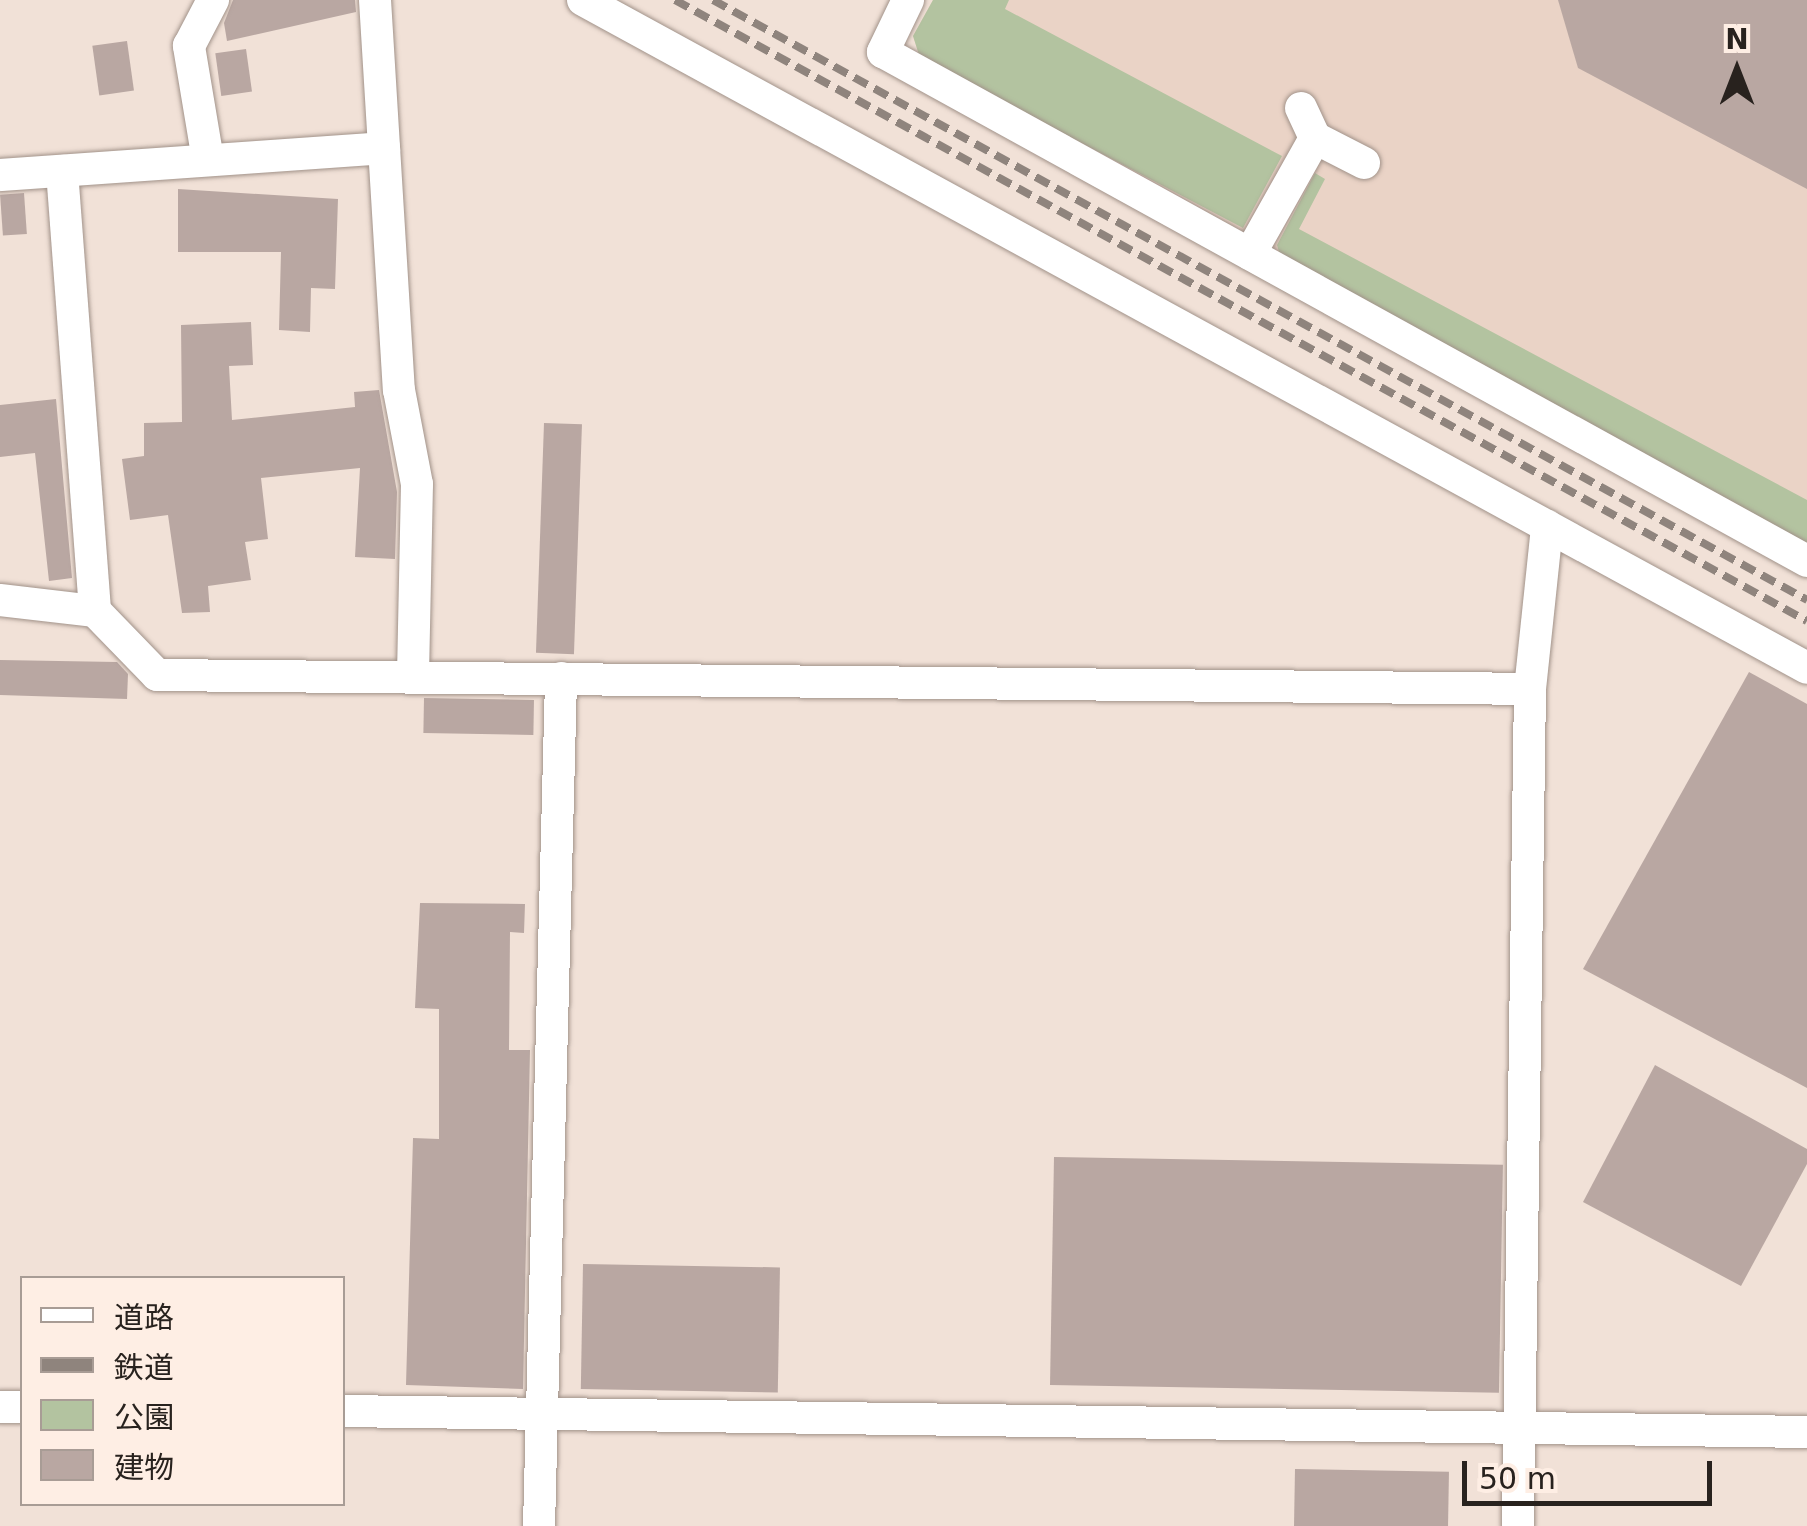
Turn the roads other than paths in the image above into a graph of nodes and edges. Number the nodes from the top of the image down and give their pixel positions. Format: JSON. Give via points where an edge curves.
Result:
{"nodes":[{"id":1,"x":213,"y":0,"type":"edge"},
{"id":2,"x":375,"y":0,"type":"edge"},
{"id":3,"x":583,"y":0,"type":"edge"},
{"id":4,"x":908,"y":0,"type":"edge"},
{"id":5,"x":1300,"y":108,"type":"dead end"},
{"id":6,"x":1316,"y":138,"type":"junction"},
{"id":7,"x":384,"y":148,"type":"junction"},
{"id":8,"x":208,"y":160,"type":"junction"},
{"id":9,"x":1364,"y":163,"type":"dead end"},
{"id":10,"x":62,"y":171,"type":"junction"},
{"id":11,"x":0,"y":175,"type":"edge"},
{"id":12,"x":1250,"y":254,"type":"junction"},
{"id":13,"x":1547,"y":526,"type":"junction"},
{"id":14,"x":1807,"y":561,"type":"edge"},
{"id":15,"x":0,"y":600,"type":"edge"},
{"id":16,"x":96,"y":611,"type":"junction"},
{"id":17,"x":1807,"y":668,"type":"edge"},
{"id":18,"x":413,"y":676,"type":"junction"},
{"id":19,"x":561,"y":678,"type":"junction"},
{"id":20,"x":1530,"y":689,"type":"junction"},
{"id":21,"x":345,"y":1411,"type":"edge"},
{"id":22,"x":542,"y":1414,"type":"junction"},
{"id":23,"x":1520,"y":1425,"type":"junction"},
{"id":24,"x":1807,"y":1432,"type":"edge"},
{"id":25,"x":539,"y":1526,"type":"edge"},
{"id":26,"x":1518,"y":1526,"type":"edge"}],
"edges":[{"from":1,"to":8,"type":"street","via":[[189,46]]},
{"from":2,"to":7,"type":"street"},
{"from":3,"to":13,"type":"street"},
{"from":4,"to":12,"type":"street","via":[[883,52]]},
{"from":5,"to":6,"type":"street"},
{"from":6,"to":9,"type":"street"},
{"from":6,"to":12,"type":"street"},
{"from":7,"to":8,"type":"street"},
{"from":7,"to":18,"type":"street","via":[[399,390],[417,484]]},
{"from":8,"to":10,"type":"street"},
{"from":10,"to":11,"type":"street"},
{"from":10,"to":16,"type":"street"},
{"from":12,"to":14,"type":"street"},
{"from":13,"to":17,"type":"street"},
{"from":13,"to":20,"type":"street"},
{"from":15,"to":16,"type":"street"},
{"from":16,"to":18,"type":"street","via":[[157,675]]},
{"from":18,"to":19,"type":"street"},
{"from":19,"to":20,"type":"street"},
{"from":19,"to":22,"type":"street"},
{"from":20,"to":23,"type":"street"},
{"from":21,"to":22,"type":"street"},
{"from":22,"to":23,"type":"street"},
{"from":22,"to":25,"type":"street"},
{"from":23,"to":24,"type":"street"},
{"from":23,"to":26,"type":"street"}]}
